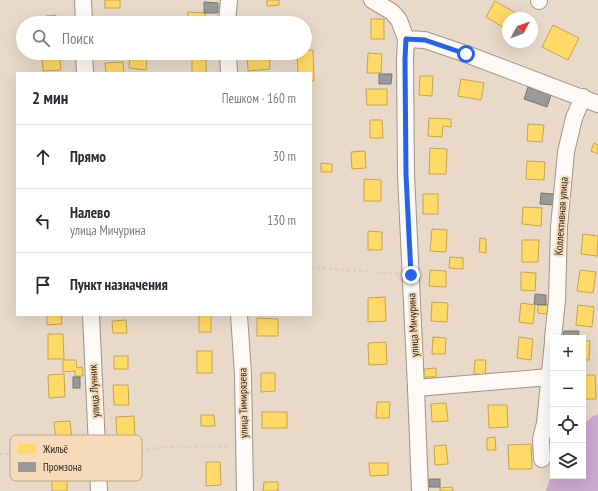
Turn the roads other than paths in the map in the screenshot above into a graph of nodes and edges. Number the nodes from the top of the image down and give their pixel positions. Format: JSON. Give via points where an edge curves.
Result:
{"nodes":[{"id":1,"x":83,"y":0,"type":"edge"},
{"id":2,"x":229,"y":0,"type":"edge"},
{"id":3,"x":372,"y":0,"type":"edge"},
{"id":4,"x":84,"y":16,"type":"edge"},
{"id":5,"x":228,"y":16,"type":"edge"},
{"id":6,"x":406,"y":39,"type":"junction"},
{"id":7,"x":84,"y":60,"type":"edge"},
{"id":8,"x":228,"y":60,"type":"edge"},
{"id":9,"x":85,"y":72,"type":"edge"},
{"id":10,"x":229,"y":72,"type":"edge"},
{"id":11,"x":583,"y":98,"type":"junction"},
{"id":12,"x":598,"y":104,"type":"edge"},
{"id":13,"x":91,"y":316,"type":"edge"},
{"id":14,"x":239,"y":316,"type":"edge"},
{"id":15,"x":553,"y":335,"type":"edge"},
{"id":16,"x":550,"y":377,"type":"joint"},
{"id":17,"x":416,"y":388,"type":"junction"},
{"id":18,"x":97,"y":435,"type":"edge"},
{"id":19,"x":542,"y":459,"type":"dead end"},
{"id":20,"x":99,"y":481,"type":"edge"},
{"id":21,"x":99,"y":491,"type":"edge"},
{"id":22,"x":245,"y":491,"type":"edge"},
{"id":23,"x":420,"y":491,"type":"edge"}],
"edges":[{"from":1,"to":4,"type":"street"},
{"from":2,"to":5,"type":"street"},
{"from":3,"to":6,"type":"street","via":[[392,12]]},
{"from":6,"to":11,"type":"street","via":[[425,40]]},
{"from":6,"to":17,"type":"street","name":"улица Мичурина","via":[[406,175]]},
{"from":7,"to":9,"type":"street"},
{"from":8,"to":10,"type":"street"},
{"from":11,"to":12,"type":"street"},
{"from":11,"to":15,"type":"street","name":"Коллективная улица","via":[[574,118],[566,152]]},
{"from":13,"to":18,"type":"street","name":"улица Лунник"},
{"from":14,"to":22,"type":"street","name":"улица Тимирязева"},
{"from":16,"to":17,"type":"street"},
{"from":16,"to":19,"type":"street"},
{"from":17,"to":23,"type":"street","name":"улица Мичурина"},
{"from":20,"to":21,"type":"street","name":"улица Лунник"}]}
